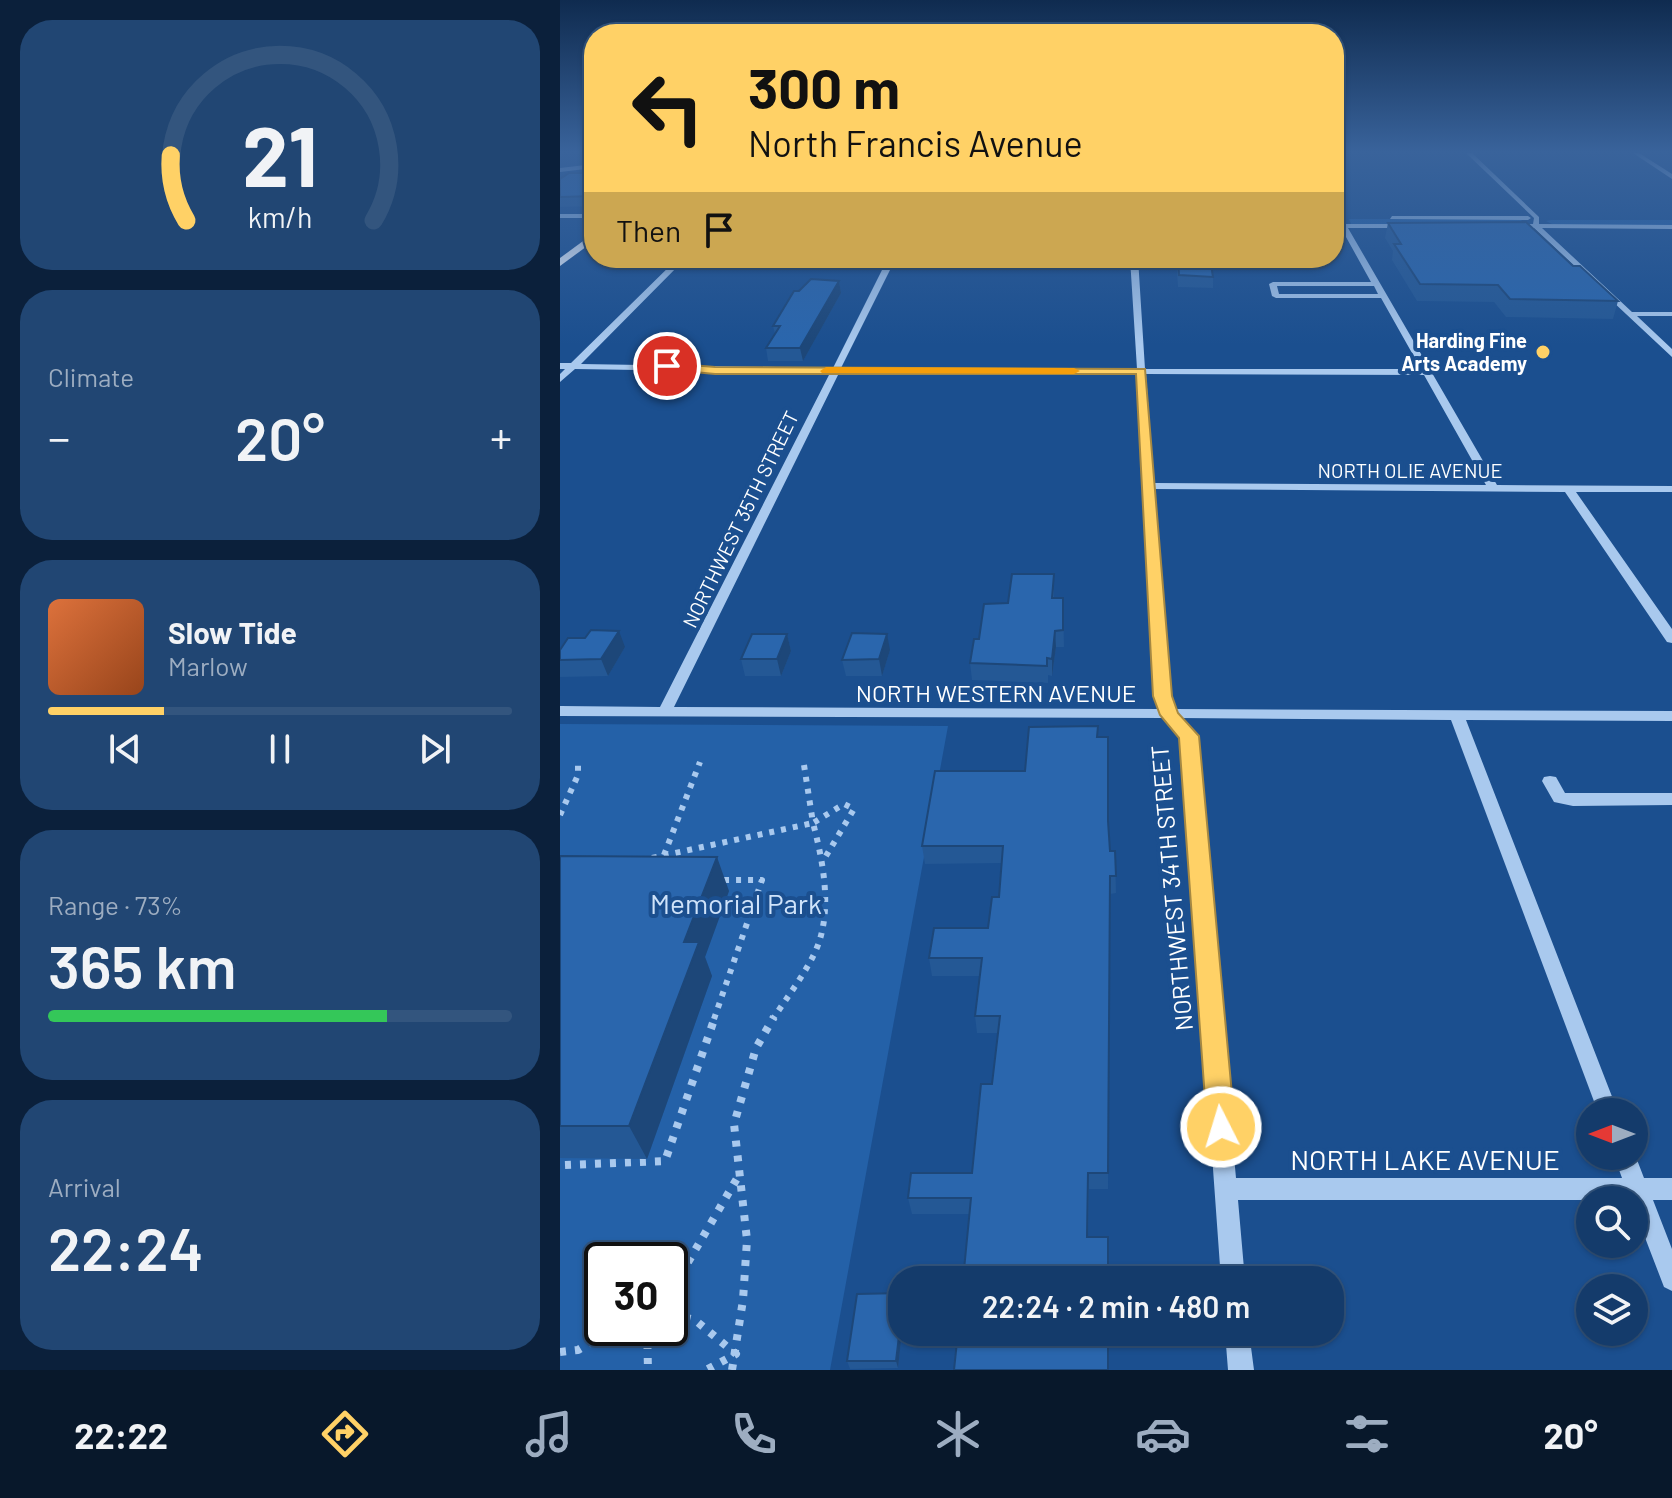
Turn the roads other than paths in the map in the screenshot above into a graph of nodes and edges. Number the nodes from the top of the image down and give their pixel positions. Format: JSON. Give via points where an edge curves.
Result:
{"nodes":[{"id":1,"x":1532,"y":217,"type":"edge"},
{"id":2,"x":1672,"y":218,"type":"edge"},
{"id":3,"x":1344,"y":219,"type":"edge"},
{"id":4,"x":1537,"y":222,"type":"junction"},
{"id":5,"x":560,"y":224,"type":"edge"},
{"id":6,"x":584,"y":224,"type":"edge"},
{"id":7,"x":1672,"y":227,"type":"edge"},
{"id":8,"x":1344,"y":231,"type":"edge"},
{"id":9,"x":584,"y":244,"type":"edge"},
{"id":10,"x":560,"y":263,"type":"edge"},
{"id":11,"x":672,"y":268,"type":"edge"},
{"id":12,"x":887,"y":268,"type":"edge"},
{"id":13,"x":1135,"y":268,"type":"edge"},
{"id":14,"x":1376,"y":284,"type":"junction"},
{"id":15,"x":1383,"y":296,"type":"junction"},
{"id":16,"x":1630,"y":314,"type":"junction"},
{"id":17,"x":1672,"y":314,"type":"edge"},
{"id":18,"x":1672,"y":354,"type":"edge"},
{"id":19,"x":560,"y":366,"type":"edge"},
{"id":20,"x":573,"y":366,"type":"junction"},
{"id":21,"x":833,"y":371,"type":"junction"},
{"id":22,"x":1141,"y":371,"type":"junction"},
{"id":23,"x":1427,"y":372,"type":"junction"},
{"id":24,"x":560,"y":379,"type":"edge"},
{"id":25,"x":1149,"y":486,"type":"junction"},
{"id":26,"x":1493,"y":488,"type":"junction"},
{"id":27,"x":1569,"y":489,"type":"junction"},
{"id":28,"x":1672,"y":489,"type":"edge"},
{"id":29,"x":1672,"y":639,"type":"edge"},
{"id":30,"x":560,"y":711,"type":"edge"},
{"id":31,"x":665,"y":711,"type":"junction"},
{"id":32,"x":1169,"y":715,"type":"junction"},
{"id":33,"x":1457,"y":716,"type":"junction"},
{"id":34,"x":1672,"y":716,"type":"edge"},
{"id":35,"x":1550,"y":781,"type":"dead end"},
{"id":36,"x":1672,"y":799,"type":"edge"},
{"id":37,"x":1603,"y":1098,"type":"edge"},
{"id":38,"x":1226,"y":1189,"type":"junction"},
{"id":39,"x":1576,"y":1189,"type":"edge"},
{"id":40,"x":1648,"y":1189,"type":"edge"},
{"id":41,"x":1672,"y":1189,"type":"edge"},
{"id":42,"x":1648,"y":1215,"type":"edge"},
{"id":43,"x":1232,"y":1266,"type":"edge"},
{"id":44,"x":1672,"y":1279,"type":"edge"},
{"id":45,"x":1238,"y":1346,"type":"edge"},
{"id":46,"x":1241,"y":1370,"type":"edge"}],
"edges":[{"from":1,"to":4,"type":"street"},
{"from":2,"to":4,"type":"street"},
{"from":3,"to":4,"type":"street"},
{"from":4,"to":7,"type":"street"},
{"from":4,"to":16,"type":"street"},
{"from":5,"to":6,"type":"street"},
{"from":8,"to":14,"type":"street"},
{"from":9,"to":10,"type":"main road"},
{"from":11,"to":20,"type":"street"},
{"from":12,"to":21,"type":"street","name":"NORTHWEST 35TH STREET"},
{"from":13,"to":22,"type":"street","name":"NORTHWEST 34TH STREET"},
{"from":14,"to":15,"type":"street"},
{"from":14,"to":15,"type":"street","via":[[1273,284],[1276,296]]},
{"from":15,"to":23,"type":"street"},
{"from":16,"to":17,"type":"street"},
{"from":16,"to":18,"type":"street"},
{"from":19,"to":20,"type":"street"},
{"from":20,"to":21,"type":"street"},
{"from":20,"to":24,"type":"street"},
{"from":21,"to":22,"type":"street"},
{"from":21,"to":31,"type":"street","name":"NORTHWEST 35TH STREET"},
{"from":22,"to":23,"type":"street"},
{"from":22,"to":25,"type":"street","name":"NORTHWEST 34TH STREET"},
{"from":23,"to":26,"type":"street"},
{"from":25,"to":26,"type":"street","name":"NORTH OLIE AVENUE"},
{"from":25,"to":32,"type":"street","name":"NORTHWEST 34TH STREET","via":[[1162,696]]},
{"from":26,"to":27,"type":"street","name":"NORTH OLIE AVENUE"},
{"from":27,"to":28,"type":"street","name":"NORTH OLIE AVENUE"},
{"from":27,"to":29,"type":"street"},
{"from":30,"to":31,"type":"street","name":"NORTH WESTERN AVENUE"},
{"from":31,"to":32,"type":"street","name":"NORTH WESTERN AVENUE"},
{"from":32,"to":33,"type":"street","name":"NORTH WESTERN AVENUE"},
{"from":32,"to":38,"type":"street","name":"NORTHWEST 34TH STREET","via":[[1189,736]]},
{"from":33,"to":34,"type":"street","name":"NORTH WESTERN AVENUE"},
{"from":33,"to":37,"type":"street"},
{"from":35,"to":36,"type":"street","via":[[1560,798],[1573,800]]},
{"from":38,"to":39,"type":"street","name":"NORTH LAKE AVENUE"},
{"from":38,"to":43,"type":"street","name":"NORTHWEST 34TH STREET"},
{"from":40,"to":41,"type":"street","name":"NORTH LAKE AVENUE"},
{"from":42,"to":44,"type":"street"},
{"from":45,"to":46,"type":"street"}]}
